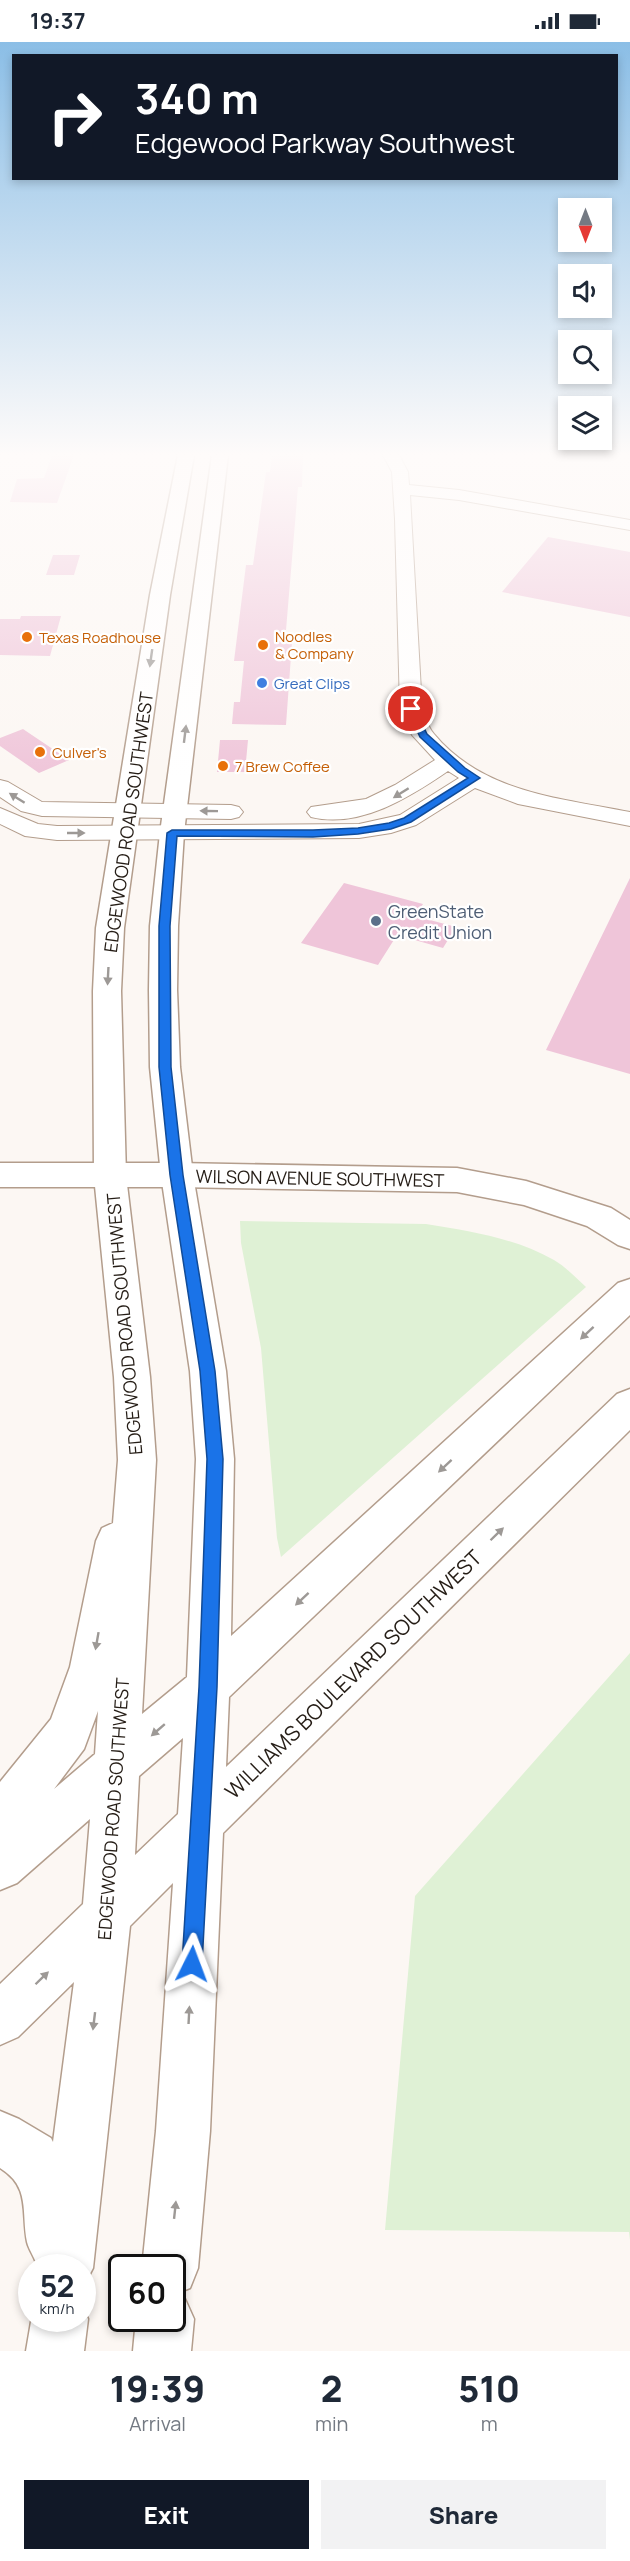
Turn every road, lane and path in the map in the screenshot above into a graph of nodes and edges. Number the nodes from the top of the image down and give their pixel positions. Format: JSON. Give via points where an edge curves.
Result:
{"nodes":[{"id":1,"x":166,"y":563,"type":"edge"},
{"id":2,"x":206,"y":563,"type":"edge"},
{"id":3,"x":406,"y":563,"type":"edge"},
{"id":4,"x":449,"y":760,"type":"junction"},
{"id":5,"x":475,"y":778,"type":"junction"},
{"id":6,"x":0,"y":787,"type":"edge"},
{"id":7,"x":0,"y":815,"type":"edge"},
{"id":8,"x":630,"y":819,"type":"edge"},
{"id":9,"x":126,"y":822,"type":"junction"},
{"id":10,"x":174,"y":822,"type":"junction"},
{"id":11,"x":0,"y":1175,"type":"edge"},
{"id":12,"x":177,"y":1175,"type":"junction"},
{"id":13,"x":110,"y":1176,"type":"junction"},
{"id":14,"x":630,"y":1236,"type":"edge"},
{"id":15,"x":630,"y":1293,"type":"edge"},
{"id":16,"x":630,"y":1405,"type":"edge"},
{"id":17,"x":137,"y":1460,"type":"junction"},
{"id":18,"x":208,"y":1687,"type":"junction"},
{"id":19,"x":116,"y":1767,"type":"junction"},
{"id":20,"x":0,"y":1817,"type":"edge"},
{"id":21,"x":200,"y":1824,"type":"junction"},
{"id":22,"x":0,"y":1866,"type":"edge"},
{"id":23,"x":106,"y":1915,"type":"junction"},
{"id":24,"x":0,"y":2019,"type":"edge"},
{"id":25,"x":0,"y":2138,"type":"edge"},
{"id":26,"x":57,"y":2254,"type":"edge"},
{"id":27,"x":67,"y":2254,"type":"edge"},
{"id":28,"x":171,"y":2254,"type":"edge"},
{"id":29,"x":57,"y":2332,"type":"edge"},
{"id":30,"x":164,"y":2332,"type":"edge"},
{"id":31,"x":55,"y":2351,"type":"edge"},
{"id":32,"x":162,"y":2351,"type":"edge"}],
"edges":[{"from":1,"to":9,"type":"main road","name":"EDGEWOOD ROAD SOUTHWEST","one_way":true},
{"from":10,"to":2,"type":"main road","one_way":true},
{"from":3,"to":4,"type":"street","via":[[411,709],[423,735]]},
{"from":4,"to":5,"type":"street"},
{"from":4,"to":10,"type":"street","one_way":true,"via":[[396,797],[356,809]]},
{"from":5,"to":8,"type":"street","via":[[518,797]]},
{"from":5,"to":10,"type":"street","via":[[421,813],[391,826],[358,831],[313,833]]},
{"from":9,"to":6,"type":"street","one_way":true,"via":[[42,810]]},
{"from":7,"to":9,"type":"street","one_way":true,"via":[[33,831]]},
{"from":9,"to":10,"type":"street"},
{"from":9,"to":13,"type":"main road","name":"EDGEWOOD ROAD SOUTHWEST","one_way":true,"via":[[110,928],[107,992]]},
{"from":10,"to":12,"type":"main road","via":[[164,926],[163,990],[165,1067]]},
{"from":11,"to":13,"type":"main road","name":"WILSON AVENUE SOUTHWEST"},
{"from":12,"to":13,"type":"main road","name":"WILSON AVENUE SOUTHWEST"},
{"from":12,"to":14,"type":"main road","name":"WILSON AVENUE SOUTHWEST","via":[[457,1180],[526,1193],[599,1217]]},
{"from":12,"to":18,"type":"main road","via":[[208,1371],[215,1459]]},
{"from":13,"to":17,"type":"main road","name":"EDGEWOOD ROAD SOUTHWEST"},
{"from":15,"to":18,"type":"main road","one_way":true},
{"from":21,"to":16,"type":"main road","name":"WILLIAMS BOULEVARD SOUTHWEST","one_way":true},
{"from":17,"to":19,"type":"main road","name":"EDGEWOOD ROAD SOUTHWEST"},
{"from":17,"to":20,"type":"main road","one_way":true,"via":[[92,1667],[68,1733]]},
{"from":18,"to":19,"type":"main road","one_way":true},
{"from":18,"to":21,"type":"main road"},
{"from":19,"to":22,"type":"main road"},
{"from":19,"to":23,"type":"main road","name":"EDGEWOOD ROAD SOUTHWEST"},
{"from":21,"to":23,"type":"main road","name":"WILLIAMS BOULEVARD SOUTHWEST"},
{"from":28,"to":21,"type":"main road","one_way":true,"via":[[183,2131]]},
{"from":24,"to":23,"type":"main road","name":"WILLIAMS BOULEVARD SOUTHWEST","one_way":true},
{"from":23,"to":27,"type":"main road","name":"EDGEWOOD ROAD SOUTHWEST","one_way":true},
{"from":25,"to":26,"type":"main road","via":[[32,2157],[51,2199]]},
{"from":29,"to":31,"type":"main road"},
{"from":30,"to":32,"type":"main road"}]}
